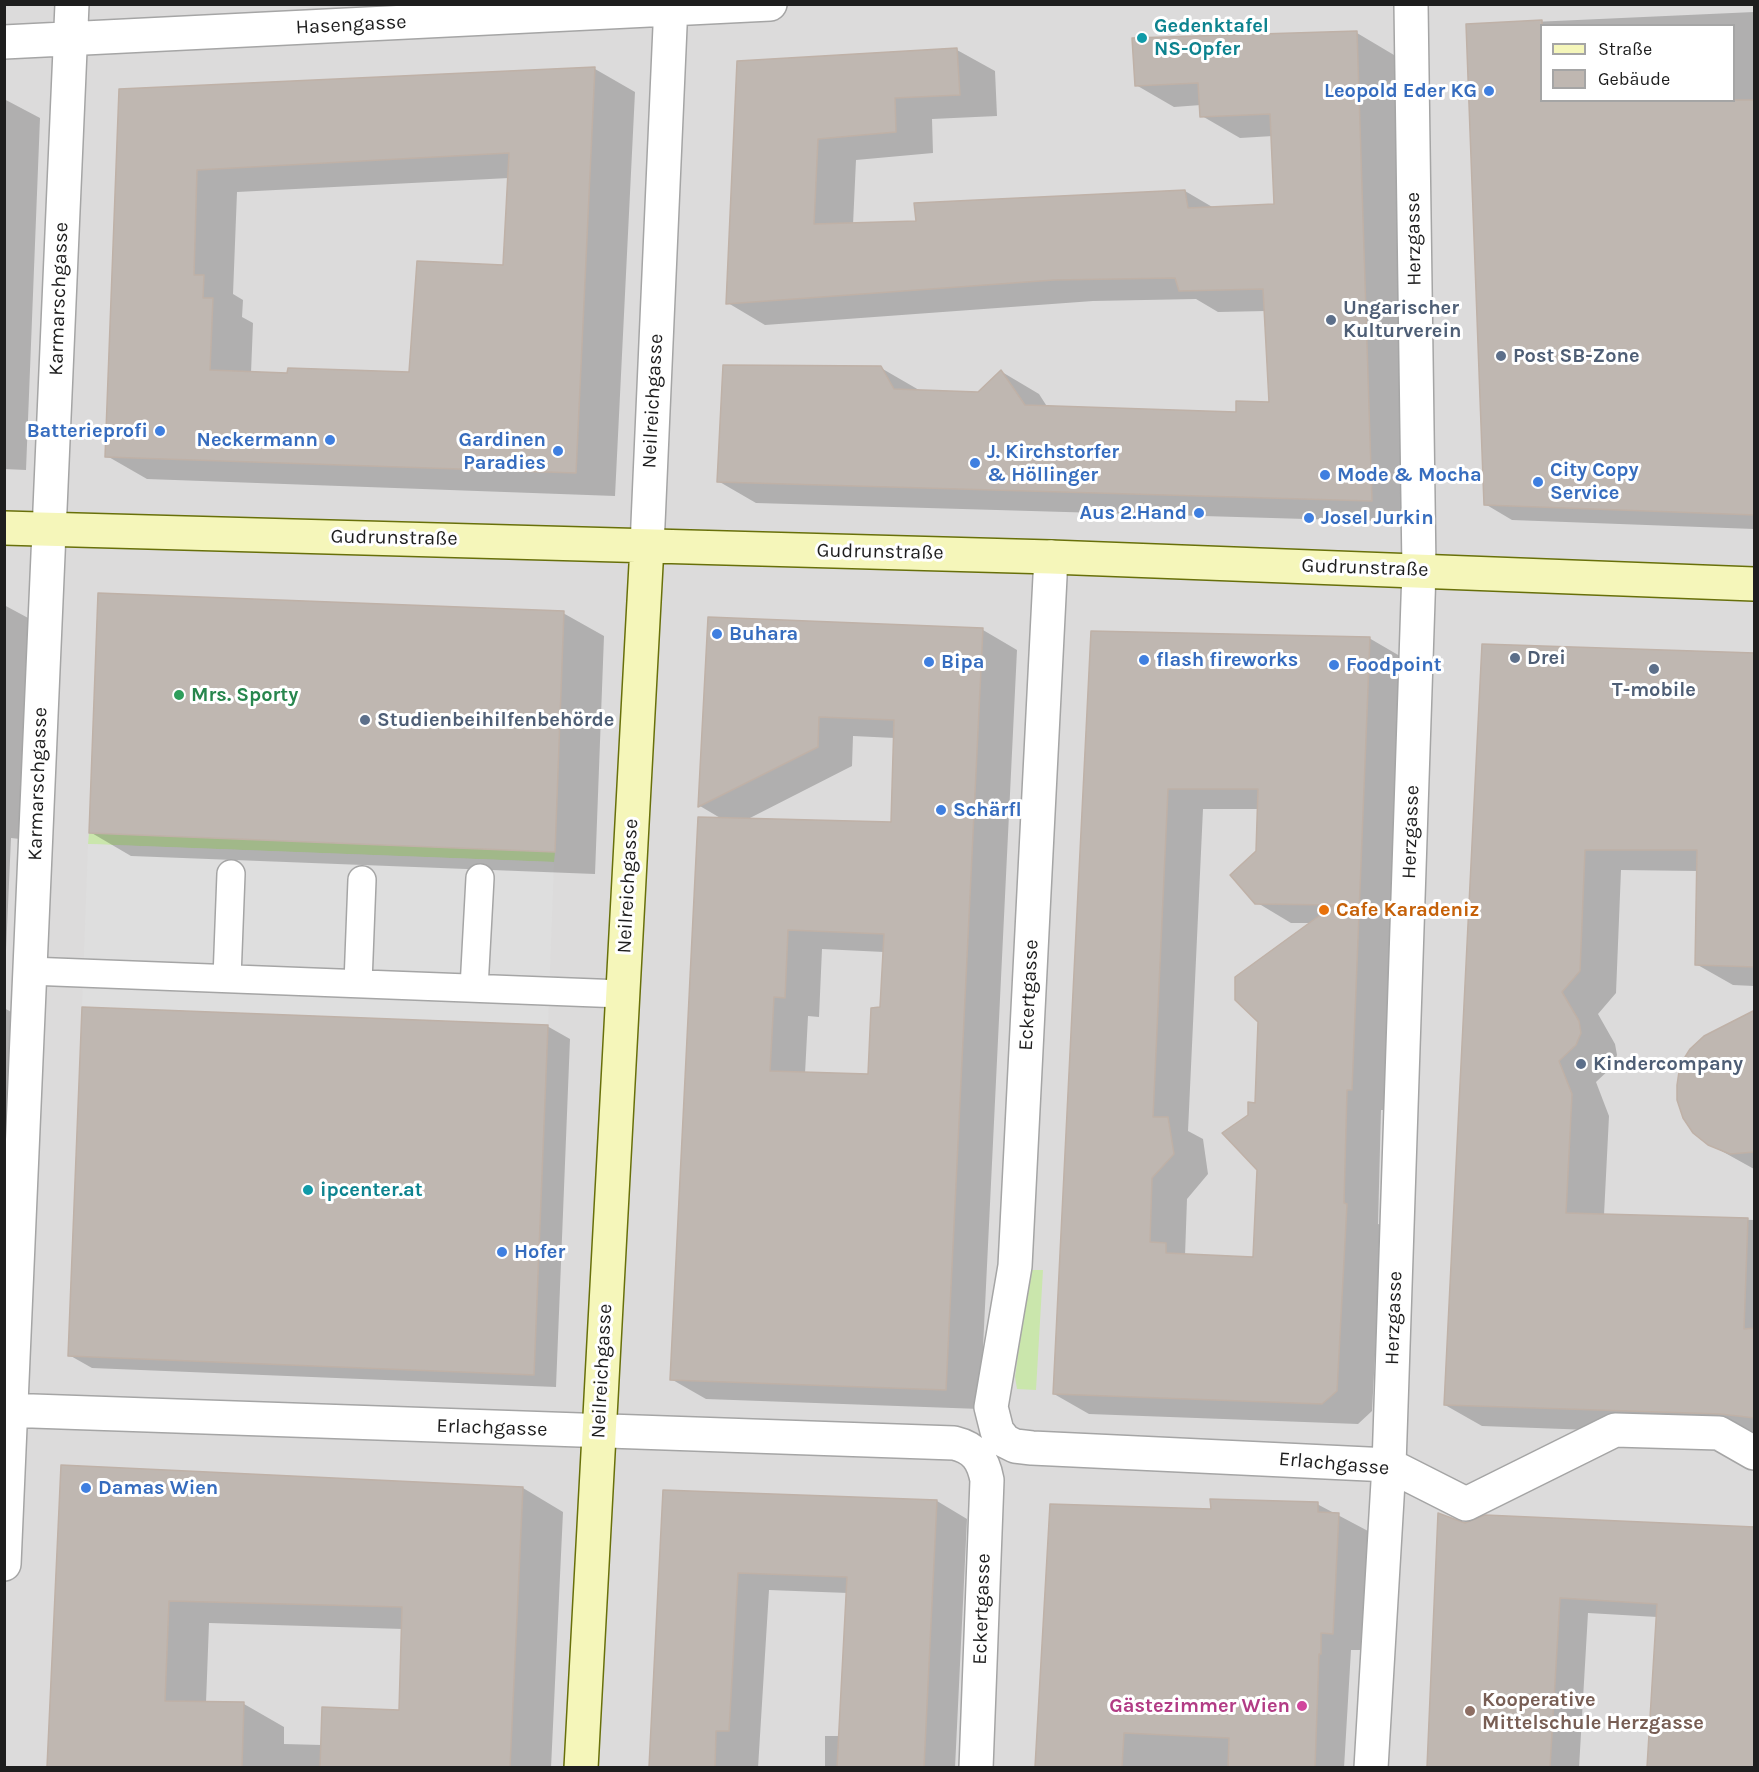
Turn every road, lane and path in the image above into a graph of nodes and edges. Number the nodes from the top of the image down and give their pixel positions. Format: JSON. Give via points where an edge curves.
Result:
{"nodes":[{"id":1,"x":72,"y":4,"type":"edge"},
{"id":2,"x":770,"y":4,"type":"edge"},
{"id":3,"x":1411,"y":4,"type":"edge"},
{"id":4,"x":671,"y":7,"type":"edge"},
{"id":5,"x":70,"y":39,"type":"junction"},
{"id":6,"x":4,"y":42,"type":"edge"},
{"id":7,"x":4,"y":528,"type":"edge"},
{"id":8,"x":49,"y":529,"type":"junction"},
{"id":9,"x":646,"y":546,"type":"junction"},
{"id":10,"x":1052,"y":557,"type":"junction"},
{"id":11,"x":1419,"y":570,"type":"junction"},
{"id":12,"x":1755,"y":584,"type":"edge"},
{"id":13,"x":231,"y":874,"type":"dead end"},
{"id":14,"x":480,"y":878,"type":"dead end"},
{"id":15,"x":362,"y":880,"type":"dead end"},
{"id":16,"x":29,"y":971,"type":"junction"},
{"id":17,"x":227,"y":978,"type":"junction"},
{"id":18,"x":358,"y":984,"type":"junction"},
{"id":19,"x":474,"y":988,"type":"junction"},
{"id":20,"x":622,"y":994,"type":"junction"},
{"id":21,"x":7,"y":1410,"type":"edge"},
{"id":22,"x":598,"y":1432,"type":"junction"},
{"id":23,"x":987,"y":1442,"type":"junction"},
{"id":24,"x":1755,"y":1452,"type":"edge"},
{"id":25,"x":1389,"y":1465,"type":"junction"},
{"id":26,"x":4,"y":1564,"type":"edge"},
{"id":27,"x":581,"y":1767,"type":"edge"},
{"id":28,"x":976,"y":1767,"type":"edge"},
{"id":29,"x":1371,"y":1767,"type":"edge"}],
"edges":[{"from":1,"to":5,"type":"street","name":"Karmarschgasse"},
{"from":2,"to":4,"type":"street","name":"Hasengasse"},
{"from":3,"to":11,"type":"street","name":"Herzgasse"},
{"from":4,"to":5,"type":"street","name":"Hasengasse"},
{"from":4,"to":9,"type":"street","name":"Neilreichgasse"},
{"from":5,"to":6,"type":"street","name":"Hasengasse"},
{"from":5,"to":8,"type":"street","name":"Karmarschgasse"},
{"from":7,"to":8,"type":"main road","name":"Gudrunstraße"},
{"from":8,"to":9,"type":"main road","name":"Gudrunstraße"},
{"from":8,"to":16,"type":"street","name":"Karmarschgasse"},
{"from":9,"to":10,"type":"main road","name":"Gudrunstraße"},
{"from":9,"to":20,"type":"main road","name":"Neilreichgasse"},
{"from":10,"to":11,"type":"main road","name":"Gudrunstraße"},
{"from":10,"to":23,"type":"street","name":"Eckertgasse","via":[[1014,1266]]},
{"from":11,"to":12,"type":"main road","name":"Gudrunstraße"},
{"from":11,"to":25,"type":"street","name":"Herzgasse"},
{"from":13,"to":17,"type":"lane"},
{"from":14,"to":19,"type":"lane"},
{"from":15,"to":18,"type":"lane"},
{"from":16,"to":17,"type":"lane"},
{"from":16,"to":21,"type":"street","name":"Karmarschgasse"},
{"from":17,"to":18,"type":"lane"},
{"from":18,"to":19,"type":"lane"},
{"from":19,"to":20,"type":"lane"},
{"from":20,"to":22,"type":"main road","name":"Neilreichgasse"},
{"from":21,"to":22,"type":"street","name":"Erlachgasse"},
{"from":21,"to":26,"type":"street","name":"Karmarschgasse"},
{"from":22,"to":23,"type":"street","name":"Erlachgasse","via":[[968,1446]]},
{"from":22,"to":27,"type":"main road","name":"Neilreichgasse"},
{"from":23,"to":25,"type":"street","name":"Erlachgasse","via":[[1032,1448]]},
{"from":23,"to":28,"type":"street","name":"Eckertgasse"},
{"from":24,"to":25,"type":"street","name":"Erlachgasse","via":[[1719,1433],[1615,1430],[1466,1503]]},
{"from":25,"to":29,"type":"street","name":"Herzgasse"}]}
